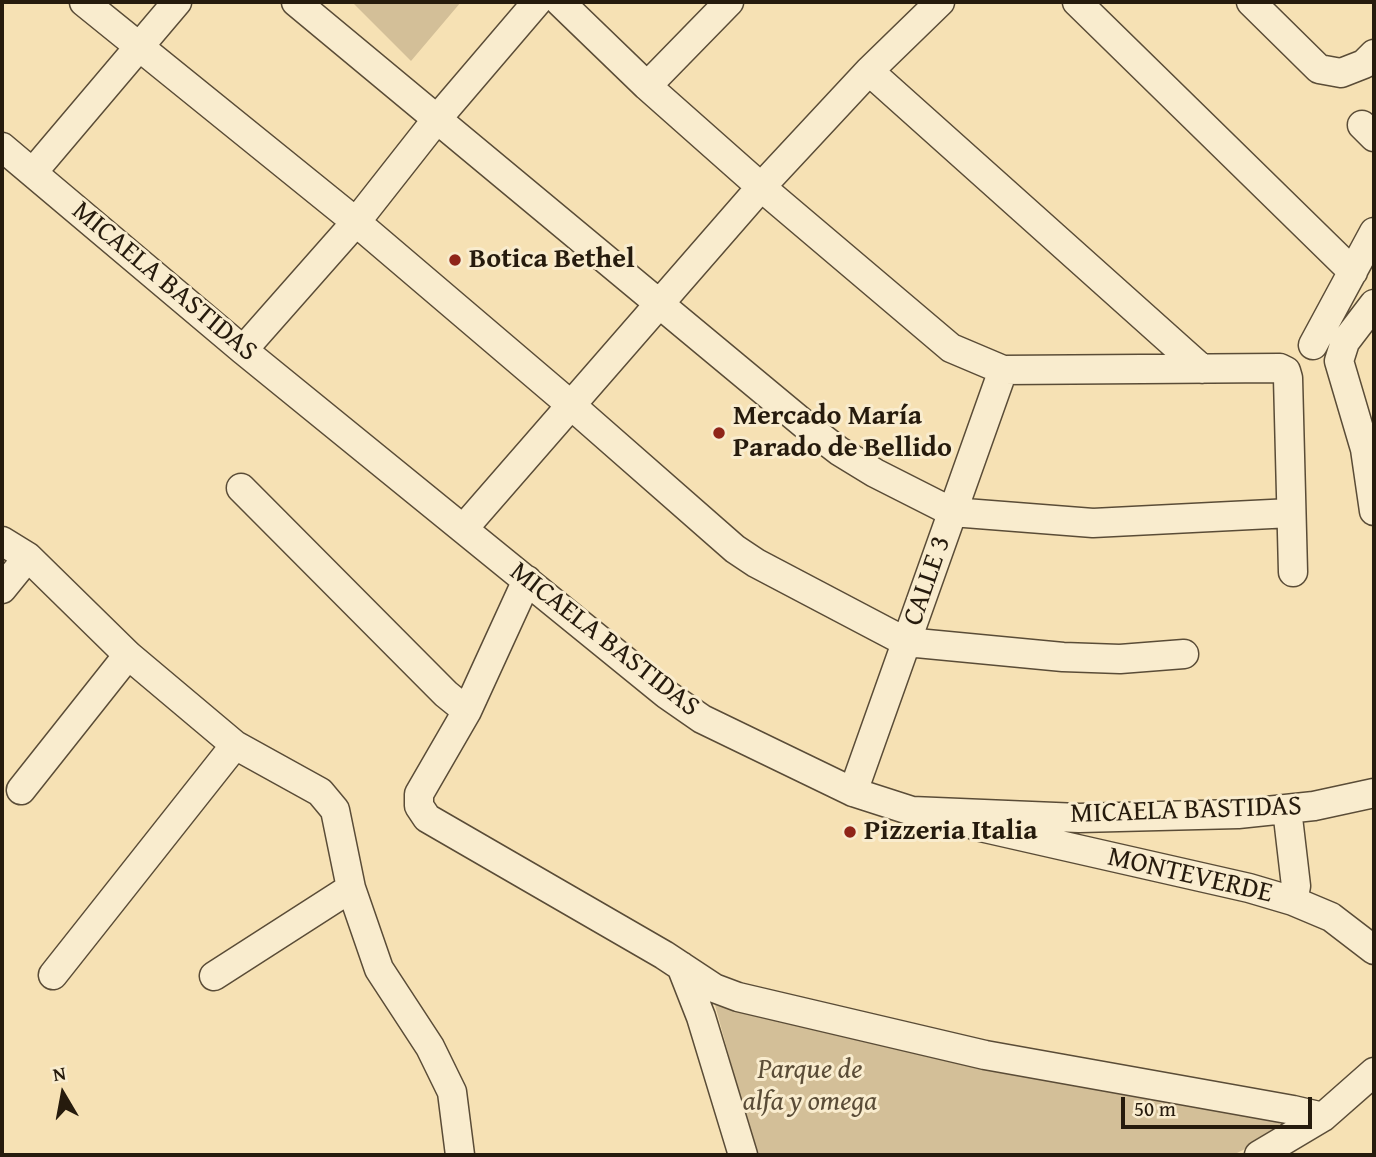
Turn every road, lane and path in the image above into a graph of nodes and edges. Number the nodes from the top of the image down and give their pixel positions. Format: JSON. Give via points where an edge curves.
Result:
{"nodes":[{"id":1,"x":84,"y":2,"type":"edge"},
{"id":2,"x":177,"y":2,"type":"edge"},
{"id":3,"x":296,"y":2,"type":"edge"},
{"id":4,"x":537,"y":2,"type":"edge"},
{"id":5,"x":560,"y":2,"type":"edge"},
{"id":6,"x":729,"y":2,"type":"edge"},
{"id":7,"x":940,"y":2,"type":"edge"},
{"id":8,"x":1077,"y":2,"type":"edge"},
{"id":9,"x":1251,"y":2,"type":"edge"},
{"id":10,"x":139,"y":47,"type":"junction"},
{"id":11,"x":1374,"y":54,"type":"edge"},
{"id":12,"x":869,"y":71,"type":"junction"},
{"id":13,"x":648,"y":86,"type":"junction"},
{"id":14,"x":438,"y":119,"type":"junction"},
{"id":15,"x":2,"y":147,"type":"edge"},
{"id":16,"x":33,"y":172,"type":"junction"},
{"id":17,"x":761,"y":187,"type":"junction"},
{"id":18,"x":356,"y":222,"type":"junction"},
{"id":19,"x":1374,"y":232,"type":"edge"},
{"id":20,"x":1353,"y":272,"type":"junction"},
{"id":21,"x":658,"y":304,"type":"junction"},
{"id":22,"x":1374,"y":304,"type":"edge"},
{"id":23,"x":1313,"y":345,"type":"dead end"},
{"id":24,"x":243,"y":350,"type":"junction"},
{"id":25,"x":1202,"y":369,"type":"junction"},
{"id":26,"x":1003,"y":370,"type":"junction"},
{"id":27,"x":572,"y":406,"type":"junction"},
{"id":28,"x":1370,"y":444,"type":"edge"},
{"id":29,"x":241,"y":488,"type":"dead end"},
{"id":30,"x":1374,"y":511,"type":"edge"},
{"id":31,"x":952,"y":512,"type":"junction"},
{"id":32,"x":1292,"y":513,"type":"junction"},
{"id":33,"x":464,"y":528,"type":"junction"},
{"id":34,"x":2,"y":541,"type":"edge"},
{"id":35,"x":28,"y":557,"type":"junction"},
{"id":36,"x":1293,"y":572,"type":"dead end"},
{"id":37,"x":527,"y":580,"type":"junction"},
{"id":38,"x":2,"y":589,"type":"edge"},
{"id":39,"x":906,"y":642,"type":"junction"},
{"id":40,"x":1184,"y":654,"type":"dead end"},
{"id":41,"x":128,"y":655,"type":"junction"},
{"id":42,"x":467,"y":711,"type":"junction"},
{"id":43,"x":235,"y":745,"type":"junction"},
{"id":44,"x":21,"y":790,"type":"dead end"},
{"id":45,"x":853,"y":792,"type":"junction"},
{"id":46,"x":1374,"y":793,"type":"edge"},
{"id":47,"x":1287,"y":809,"type":"junction"},
{"id":48,"x":912,"y":811,"type":"junction"},
{"id":49,"x":351,"y":888,"type":"junction"},
{"id":50,"x":1293,"y":901,"type":"junction"},
{"id":51,"x":1374,"y":950,"type":"edge"},
{"id":52,"x":681,"y":966,"type":"junction"},
{"id":53,"x":53,"y":975,"type":"dead end"},
{"id":54,"x":214,"y":976,"type":"dead end"},
{"id":55,"x":1374,"y":1072,"type":"edge"},
{"id":56,"x":1323,"y":1117,"type":"junction"},
{"id":57,"x":1305,"y":1145,"type":"edge"},
{"id":58,"x":460,"y":1155,"type":"edge"},
{"id":59,"x":743,"y":1155,"type":"edge"},
{"id":60,"x":1259,"y":1155,"type":"edge"}],
"edges":[{"from":1,"to":10,"type":"street"},
{"from":2,"to":10,"type":"street"},
{"from":3,"to":14,"type":"street"},
{"from":4,"to":14,"type":"street"},
{"from":5,"to":13,"type":"street"},
{"from":6,"to":13,"type":"street"},
{"from":7,"to":12,"type":"street"},
{"from":8,"to":20,"type":"street"},
{"from":9,"to":11,"type":"street","via":[[1319,68],[1341,73],[1364,64]]},
{"from":10,"to":16,"type":"street"},
{"from":10,"to":18,"type":"street"},
{"from":12,"to":17,"type":"street"},
{"from":12,"to":25,"type":"street"},
{"from":13,"to":17,"type":"street"},
{"from":14,"to":18,"type":"street"},
{"from":14,"to":21,"type":"street"},
{"from":15,"to":16,"type":"street","name":"MICAELA BASTIDAS"},
{"from":16,"to":24,"type":"street","name":"MICAELA BASTIDAS"},
{"from":17,"to":21,"type":"street"},
{"from":17,"to":26,"type":"street","via":[[951,348]]},
{"from":18,"to":24,"type":"street"},
{"from":18,"to":27,"type":"street"},
{"from":19,"to":20,"type":"street"},
{"from":20,"to":23,"type":"street"},
{"from":21,"to":27,"type":"street"},
{"from":21,"to":31,"type":"street","via":[[839,451]]},
{"from":22,"to":28,"type":"street","via":[[1345,342],[1339,361]]},
{"from":24,"to":33,"type":"street","name":"MICAELA BASTIDAS"},
{"from":25,"to":26,"type":"street"},
{"from":25,"to":32,"type":"street","via":[[1286,371]]},
{"from":26,"to":31,"type":"street","name":"CALLE 3"},
{"from":27,"to":33,"type":"street"},
{"from":27,"to":39,"type":"street","via":[[735,549]]},
{"from":28,"to":30,"type":"street"},
{"from":29,"to":42,"type":"street"},
{"from":31,"to":32,"type":"street","via":[[1093,523]]},
{"from":31,"to":39,"type":"street","name":"CALLE 3"},
{"from":32,"to":36,"type":"street"},
{"from":33,"to":37,"type":"street","name":"MICAELA BASTIDAS"},
{"from":34,"to":35,"type":"street"},
{"from":35,"to":38,"type":"street"},
{"from":35,"to":41,"type":"street"},
{"from":37,"to":42,"type":"street"},
{"from":37,"to":45,"type":"street","name":"MICAELA BASTIDAS","via":[[702,719]]},
{"from":39,"to":40,"type":"street","via":[[1063,657]]},
{"from":39,"to":45,"type":"street","name":"CALLE 3"},
{"from":41,"to":43,"type":"street"},
{"from":41,"to":44,"type":"street"},
{"from":42,"to":52,"type":"street","via":[[419,794],[419,806],[427,818]]},
{"from":43,"to":49,"type":"street","via":[[320,792],[328,801],[335,810]]},
{"from":43,"to":53,"type":"street"},
{"from":45,"to":48,"type":"street","name":"MICAELA BASTIDAS"},
{"from":46,"to":47,"type":"street","name":"MICAELA BASTIDAS"},
{"from":47,"to":48,"type":"street","name":"MICAELA BASTIDAS","via":[[1079,818]]},
{"from":47,"to":50,"type":"street","via":[[1296,886]]},
{"from":48,"to":50,"type":"street","name":"MONTEVERDE"},
{"from":49,"to":54,"type":"street"},
{"from":49,"to":58,"type":"street","via":[[379,969],[430,1047],[452,1092]]},
{"from":50,"to":51,"type":"street","name":"MONTEVERDE","via":[[1331,917]]},
{"from":52,"to":56,"type":"street","via":[[713,988],[737,997],[905,1037]]},
{"from":52,"to":59,"type":"street"},
{"from":55,"to":56,"type":"street"},
{"from":56,"to":57,"type":"street"},
{"from":57,"to":60,"type":"street"}]}
